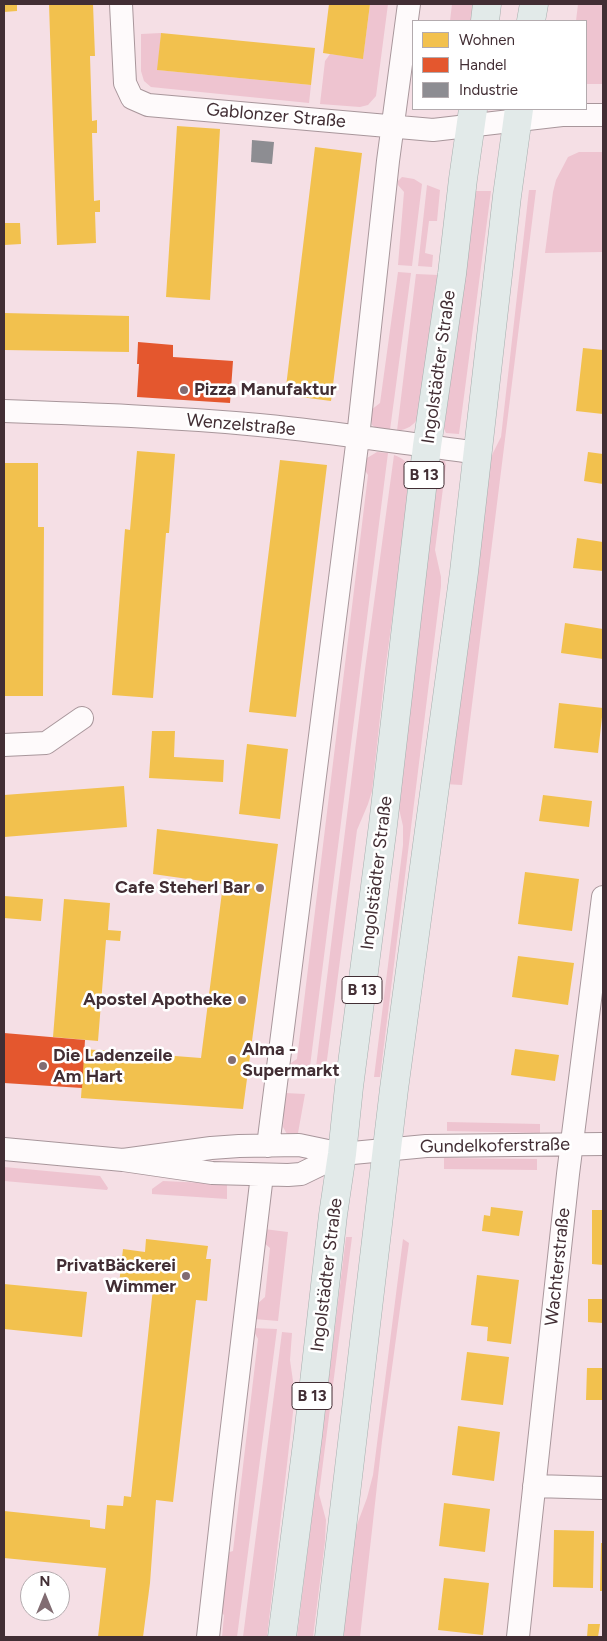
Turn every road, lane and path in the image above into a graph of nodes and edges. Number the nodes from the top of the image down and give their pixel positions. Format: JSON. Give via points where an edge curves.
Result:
{"nodes":[{"id":1,"x":121,"y":4,"type":"edge"},
{"id":2,"x":409,"y":4,"type":"edge"},
{"id":3,"x":488,"y":4,"type":"edge"},
{"id":4,"x":534,"y":4,"type":"edge"},
{"id":5,"x":485,"y":20,"type":"edge"},
{"id":6,"x":532,"y":20,"type":"edge"},
{"id":7,"x":518,"y":114,"type":"edge"},
{"id":8,"x":603,"y":115,"type":"edge"},
{"id":9,"x":472,"y":117,"type":"edge"},
{"id":10,"x":393,"y":127,"type":"junction"},
{"id":11,"x":4,"y":411,"type":"edge"},
{"id":12,"x":358,"y":437,"type":"junction"},
{"id":13,"x":427,"y":446,"type":"junction"},
{"id":14,"x":478,"y":453,"type":"junction"},
{"id":15,"x":82,"y":718,"type":"dead end"},
{"id":16,"x":4,"y":745,"type":"edge"},
{"id":17,"x":603,"y":896,"type":"edge"},
{"id":18,"x":572,"y":1144,"type":"junction"},
{"id":19,"x":603,"y":1144,"type":"edge"},
{"id":20,"x":268,"y":1146,"type":"junction"},
{"id":21,"x":4,"y":1148,"type":"edge"},
{"id":22,"x":387,"y":1150,"type":"junction"},
{"id":23,"x":342,"y":1154,"type":"junction"},
{"id":24,"x":123,"y":1160,"type":"junction"},
{"id":25,"x":262,"y":1174,"type":"junction"},
{"id":26,"x":534,"y":1486,"type":"junction"},
{"id":27,"x":603,"y":1488,"type":"edge"},
{"id":28,"x":208,"y":1637,"type":"edge"},
{"id":29,"x":282,"y":1637,"type":"edge"},
{"id":30,"x":328,"y":1637,"type":"edge"},
{"id":31,"x":518,"y":1637,"type":"edge"}],
"edges":[{"from":1,"to":10,"type":"street","name":"Gablonzer Straße","via":[[125,83],[132,98],[148,105]]},
{"from":2,"to":10,"type":"street"},
{"from":3,"to":5,"type":"main road"},
{"from":4,"to":6,"type":"main road"},
{"from":7,"to":8,"type":"street","name":"Gablonzer Straße"},
{"from":7,"to":9,"type":"street","name":"Gablonzer Straße"},
{"from":7,"to":14,"type":"main road","number":"B 13"},
{"from":9,"to":10,"type":"street","name":"Gablonzer Straße","via":[[437,130]]},
{"from":9,"to":13,"type":"main road","name":"Ingolstädter Straße","number":"B 13"},
{"from":10,"to":12,"type":"street"},
{"from":11,"to":12,"type":"street","name":"Wenzelstraße","via":[[188,419]]},
{"from":12,"to":13,"type":"street","name":"Wenzelstraße"},
{"from":12,"to":20,"type":"street"},
{"from":13,"to":14,"type":"street","name":"Wenzelstraße"},
{"from":13,"to":23,"type":"main road","name":"Ingolstädter Straße","number":"B 13"},
{"from":14,"to":22,"type":"main road","number":"B 13"},
{"from":15,"to":16,"type":"street","via":[[46,743]]},
{"from":17,"to":18,"type":"street","name":"Wachterstraße"},
{"from":18,"to":19,"type":"street","name":"Gundelkoferstraße"},
{"from":18,"to":22,"type":"street","name":"Gundelkoferstraße","via":[[449,1145]]},
{"from":18,"to":26,"type":"street","name":"Wachterstraße"},
{"from":20,"to":23,"type":"street","via":[[299,1145]]},
{"from":20,"to":24,"type":"street","via":[[211,1148]]},
{"from":21,"to":24,"type":"street"},
{"from":22,"to":23,"type":"street","name":"Gundelkoferstraße"},
{"from":22,"to":30,"type":"main road","number":"B 13"},
{"from":23,"to":25,"type":"street","via":[[301,1174]]},
{"from":23,"to":29,"type":"main road","name":"Ingolstädter Straße","number":"B 13"},
{"from":24,"to":25,"type":"street","via":[[212,1173]]},
{"from":25,"to":28,"type":"street"},
{"from":26,"to":27,"type":"street"},
{"from":26,"to":31,"type":"street","name":"Wachterstraße"}]}
